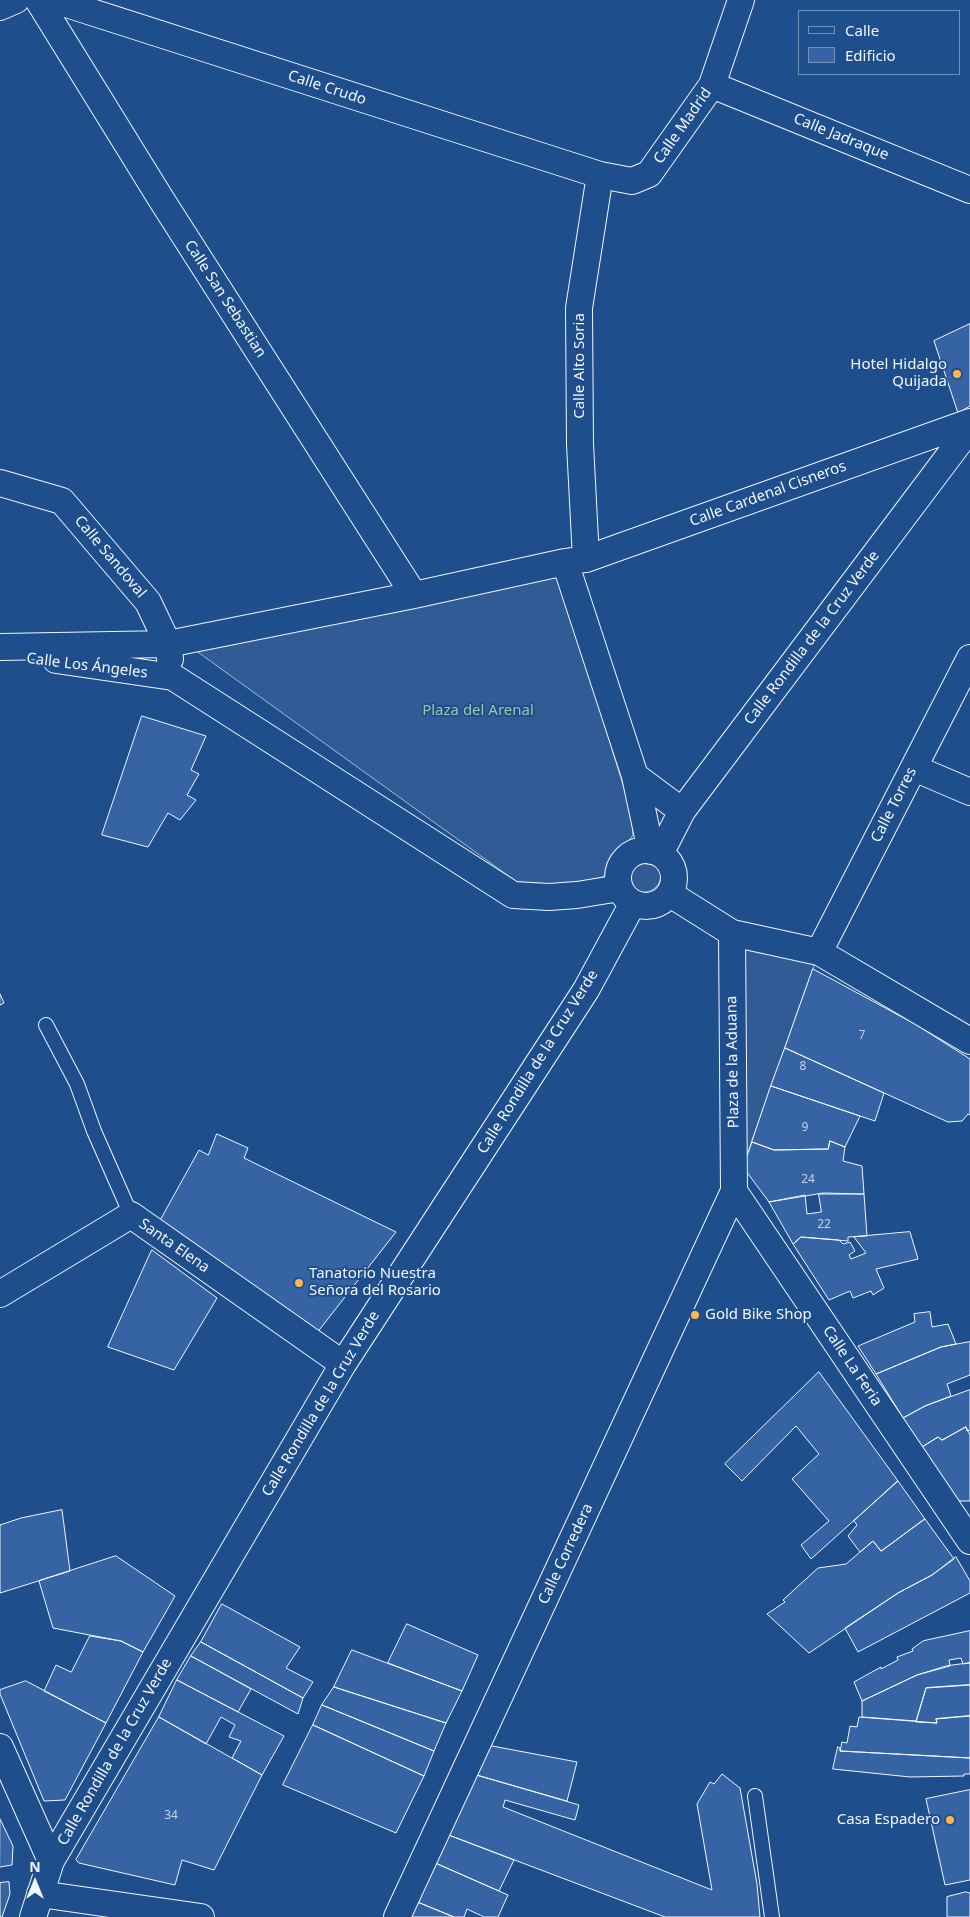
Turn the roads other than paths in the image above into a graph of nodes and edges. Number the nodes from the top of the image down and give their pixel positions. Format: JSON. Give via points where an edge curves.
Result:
{"nodes":[{"id":1,"x":16,"y":0,"type":"edge"},
{"id":2,"x":38,"y":0,"type":"edge"},
{"id":3,"x":54,"y":0,"type":"edge"},
{"id":4,"x":741,"y":0,"type":"edge"},
{"id":5,"x":0,"y":7,"type":"edge"},
{"id":6,"x":712,"y":85,"type":"junction"},
{"id":7,"x":600,"y":175,"type":"junction"},
{"id":8,"x":970,"y":190,"type":"edge"},
{"id":9,"x":970,"y":422,"type":"edge"},
{"id":10,"x":970,"y":428,"type":"edge"},
{"id":11,"x":0,"y":483,"type":"edge"},
{"id":12,"x":575,"y":561,"type":"junction"},
{"id":13,"x":414,"y":595,"type":"junction"},
{"id":14,"x":168,"y":644,"type":"junction"},
{"id":15,"x":0,"y":647,"type":"edge"},
{"id":16,"x":0,"y":658,"type":"edge"},
{"id":17,"x":970,"y":658,"type":"edge"},
{"id":18,"x":173,"y":677,"type":"junction"},
{"id":19,"x":914,"y":768,"type":"junction"},
{"id":20,"x":635,"y":776,"type":"junction"},
{"id":21,"x":970,"y":792,"type":"edge"},
{"id":22,"x":682,"y":811,"type":"junction"},
{"id":23,"x":656,"y":852,"type":"junction"},
{"id":24,"x":670,"y":894,"type":"junction"},
{"id":25,"x":626,"y":895,"type":"junction"},
{"id":26,"x":732,"y":933,"type":"junction"},
{"id":27,"x":819,"y":952,"type":"junction"},
{"id":28,"x":46,"y":1025,"type":"dead end"},
{"id":29,"x":970,"y":1041,"type":"edge"},
{"id":30,"x":734,"y":1190,"type":"junction"},
{"id":31,"x":131,"y":1216,"type":"junction"},
{"id":32,"x":0,"y":1294,"type":"edge"},
{"id":33,"x":343,"y":1364,"type":"junction"},
{"id":34,"x":970,"y":1541,"type":"edge"},
{"id":35,"x":0,"y":1747,"type":"edge"},
{"id":36,"x":754,"y":1796,"type":"dead end"},
{"id":37,"x":51,"y":1862,"type":"junction"},
{"id":38,"x":37,"y":1905,"type":"edge"},
{"id":39,"x":201,"y":1917,"type":"edge"},
{"id":40,"x":397,"y":1917,"type":"edge"},
{"id":41,"x":772,"y":1917,"type":"edge"}],
"edges":[{"from":1,"to":5,"type":"street"},
{"from":2,"to":13,"type":"street","name":"Calle San Sebastian"},
{"from":3,"to":7,"type":"street","name":"Calle Crudo"},
{"from":4,"to":6,"type":"street","name":"Calle Madrid"},
{"from":6,"to":7,"type":"street","name":"Calle Madrid","via":[[649,174],[632,181]]},
{"from":6,"to":8,"type":"street","name":"Calle Jadraque"},
{"from":7,"to":12,"type":"street","name":"Calle Alto Soria","via":[[579,308],[580,444]]},
{"from":9,"to":12,"type":"street","name":"Calle Cardenal Cisneros"},
{"from":10,"to":22,"type":"street","name":"Calle Rondilla de la Cruz Verde"},
{"from":11,"to":14,"type":"street","name":"Calle Sandoval","via":[[62,500],[148,602]]},
{"from":12,"to":13,"type":"street"},
{"from":12,"to":20,"type":"street"},
{"from":13,"to":14,"type":"street"},
{"from":14,"to":15,"type":"street","name":"Calle Los Ángeles"},
{"from":14,"to":18,"type":"street","name":"Calle Sandoval"},
{"from":16,"to":18,"type":"street","name":"Calle Los Ángeles","via":[[41,658]]},
{"from":17,"to":19,"type":"street","name":"Calle Torres"},
{"from":18,"to":25,"type":"street","via":[[513,895]]},
{"from":19,"to":21,"type":"street"},
{"from":19,"to":27,"type":"street","name":"Calle Torres"},
{"from":20,"to":22,"type":"street"},
{"from":20,"to":23,"type":"street"},
{"from":22,"to":23,"type":"street","name":"Calle Rondilla de la Cruz Verde"},
{"from":23,"to":24,"type":"street","via":[[672,867],[674,885]]},
{"from":23,"to":25,"type":"street","via":[[643,850],[628,857],[619,871]]},
{"from":24,"to":25,"type":"street","via":[[653,906],[646,906]]},
{"from":24,"to":26,"type":"street"},
{"from":25,"to":33,"type":"street","name":"Calle Rondilla de la Cruz Verde","via":[[586,990]]},
{"from":26,"to":27,"type":"street"},
{"from":26,"to":30,"type":"street","name":"Plaza de la Aduana"},
{"from":27,"to":29,"type":"street"},
{"from":28,"to":31,"type":"lane","via":[[77,1084]]},
{"from":30,"to":34,"type":"street","name":"Calle La Feria"},
{"from":30,"to":40,"type":"street","name":"Calle Corredera"},
{"from":31,"to":32,"type":"street","name":"Santa Elena"},
{"from":31,"to":33,"type":"street","name":"Santa Elena"},
{"from":33,"to":37,"type":"street","name":"Calle Rondilla de la Cruz Verde"},
{"from":35,"to":37,"type":"street"},
{"from":36,"to":41,"type":"lane"},
{"from":37,"to":38,"type":"street","name":"Calle Rondilla de la Cruz Verde"},
{"from":38,"to":39,"type":"street"}]}
